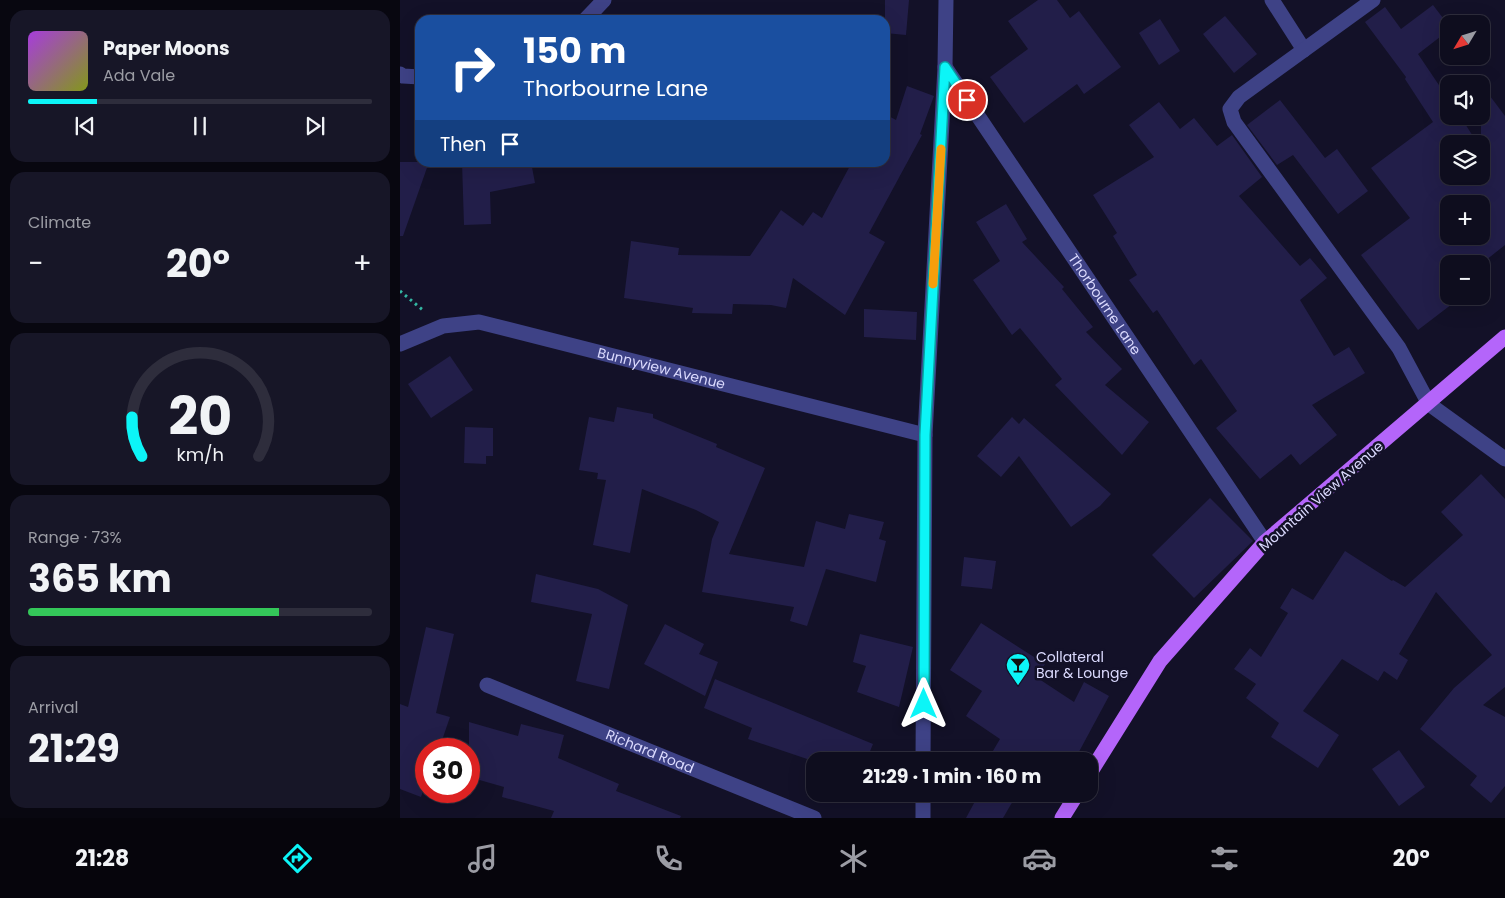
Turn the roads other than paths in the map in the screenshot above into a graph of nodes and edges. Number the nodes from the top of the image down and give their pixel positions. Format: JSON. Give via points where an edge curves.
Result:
{"nodes":[{"id":1,"x":604,"y":0,"type":"edge"},
{"id":2,"x":946,"y":0,"type":"edge"},
{"id":3,"x":1272,"y":0,"type":"edge"},
{"id":4,"x":1372,"y":0,"type":"edge"},
{"id":5,"x":590,"y":15,"type":"edge"},
{"id":6,"x":1304,"y":50,"type":"junction"},
{"id":7,"x":945,"y":67,"type":"junction"},
{"id":8,"x":400,"y":74,"type":"edge"},
{"id":9,"x":415,"y":77,"type":"edge"},
{"id":10,"x":1505,"y":337,"type":"edge"},
{"id":11,"x":400,"y":344,"type":"edge"},
{"id":12,"x":1429,"y":404,"type":"junction"},
{"id":13,"x":925,"y":435,"type":"junction"},
{"id":14,"x":1505,"y":459,"type":"edge"},
{"id":15,"x":1265,"y":542,"type":"junction"},
{"id":16,"x":487,"y":685,"type":"dead end"},
{"id":17,"x":924,"y":752,"type":"edge"},
{"id":18,"x":1098,"y":760,"type":"edge"},
{"id":19,"x":923,"y":802,"type":"edge"},
{"id":20,"x":1072,"y":802,"type":"edge"},
{"id":21,"x":814,"y":818,"type":"edge"},
{"id":22,"x":923,"y":818,"type":"edge"},
{"id":23,"x":1062,"y":818,"type":"edge"}],
"edges":[{"from":1,"to":5,"type":"street"},
{"from":2,"to":7,"type":"street"},
{"from":3,"to":6,"type":"street"},
{"from":4,"to":6,"type":"street"},
{"from":6,"to":12,"type":"street","via":[[1239,96],[1230,110],[1234,122],[1399,348]]},
{"from":7,"to":13,"type":"street"},
{"from":7,"to":15,"type":"street","name":"Thorbourne Lane"},
{"from":8,"to":9,"type":"street"},
{"from":10,"to":12,"type":"main road","name":"Mountain View Avenue"},
{"from":11,"to":13,"type":"street","name":"Bunnyview Avenue","via":[[441,327],[479,322]]},
{"from":12,"to":14,"type":"street"},
{"from":12,"to":15,"type":"main road","name":"Mountain View Avenue"},
{"from":13,"to":17,"type":"street"},
{"from":15,"to":18,"type":"main road","name":"Mountain View Avenue","via":[[1160,661]]},
{"from":16,"to":21,"type":"street","name":"Richard Road"},
{"from":19,"to":22,"type":"street"},
{"from":20,"to":23,"type":"main road"}]}
